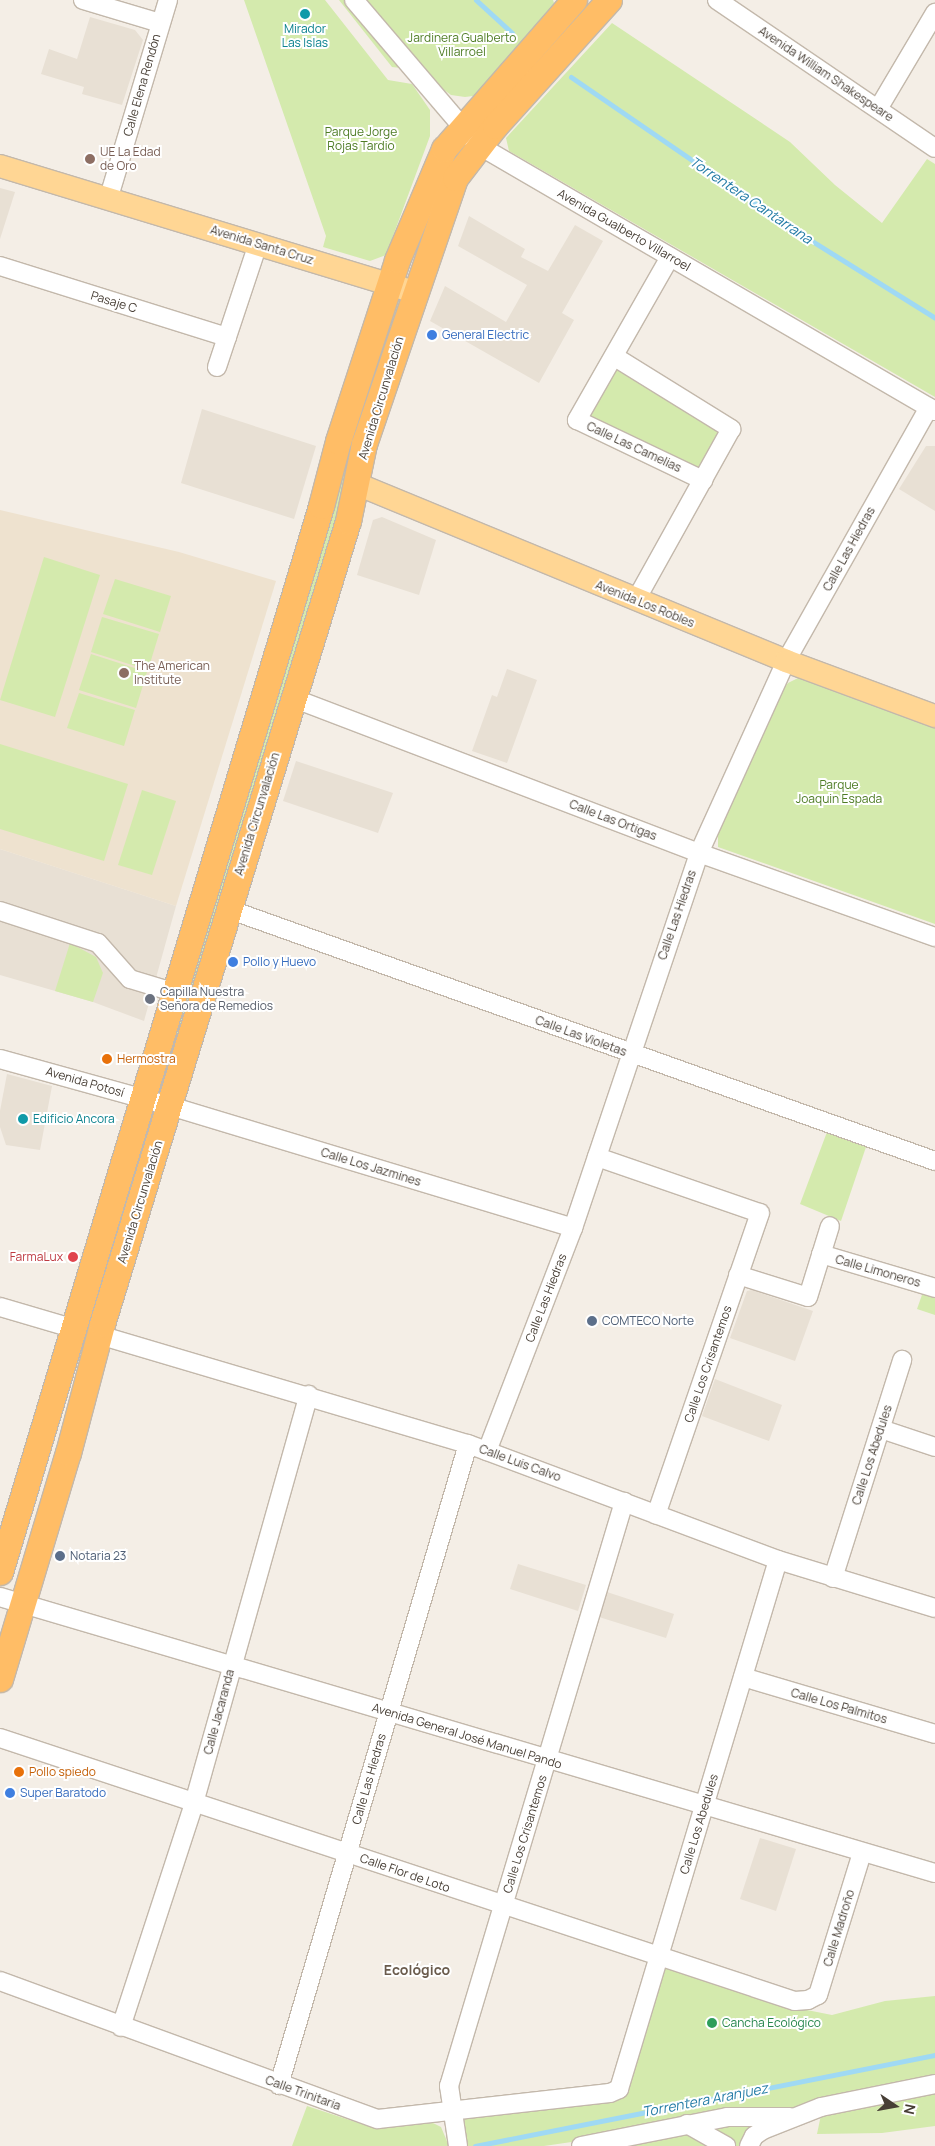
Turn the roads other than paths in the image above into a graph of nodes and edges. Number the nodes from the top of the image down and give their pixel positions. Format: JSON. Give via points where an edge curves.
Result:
{"nodes":[{"id":1,"x":83,"y":0,"type":"edge"},
{"id":2,"x":168,"y":0,"type":"edge"},
{"id":3,"x":354,"y":0,"type":"edge"},
{"id":4,"x":574,"y":0,"type":"edge"},
{"id":5,"x":717,"y":0,"type":"edge"},
{"id":6,"x":602,"y":9,"type":"edge"},
{"id":7,"x":935,"y":13,"type":"edge"},
{"id":8,"x":160,"y":23,"type":"junction"},
{"id":9,"x":878,"y":109,"type":"junction"},
{"id":10,"x":462,"y":127,"type":"junction"},
{"id":11,"x":478,"y":145,"type":"junction"},
{"id":12,"x":935,"y":148,"type":"edge"},
{"id":13,"x":0,"y":166,"type":"edge"},
{"id":14,"x":108,"y":200,"type":"junction"},
{"id":15,"x":258,"y":244,"type":"junction"},
{"id":16,"x":670,"y":257,"type":"junction"},
{"id":17,"x":0,"y":266,"type":"edge"},
{"id":18,"x":389,"y":283,"type":"junction"},
{"id":19,"x":415,"y":292,"type":"junction"},
{"id":20,"x":227,"y":337,"type":"junction"},
{"id":21,"x":615,"y":357,"type":"junction"},
{"id":22,"x":217,"y":367,"type":"dead end"},
{"id":23,"x":932,"y":409,"type":"edge"},
{"id":24,"x":704,"y":480,"type":"junction"},
{"id":25,"x":357,"y":484,"type":"junction"},
{"id":26,"x":636,"y":600,"type":"junction"},
{"id":27,"x":786,"y":661,"type":"junction"},
{"id":28,"x":294,"y":698,"type":"junction"},
{"id":29,"x":935,"y":716,"type":"edge"},
{"id":30,"x":699,"y":853,"type":"junction"},
{"id":31,"x":228,"y":909,"type":"junction"},
{"id":32,"x":0,"y":911,"type":"edge"},
{"id":33,"x":935,"y":937,"type":"edge"},
{"id":34,"x":173,"y":992,"type":"junction"},
{"id":35,"x":629,"y":1053,"type":"junction"},
{"id":36,"x":0,"y":1059,"type":"edge"},
{"id":37,"x":140,"y":1098,"type":"junction"},
{"id":38,"x":170,"y":1106,"type":"junction"},
{"id":39,"x":597,"y":1157,"type":"junction"},
{"id":40,"x":935,"y":1161,"type":"edge"},
{"id":41,"x":830,"y":1226,"type":"dead end"},
{"id":42,"x":573,"y":1228,"type":"junction"},
{"id":43,"x":821,"y":1254,"type":"junction"},
{"id":44,"x":738,"y":1275,"type":"junction"},
{"id":45,"x":935,"y":1288,"type":"edge"},
{"id":46,"x":0,"y":1307,"type":"edge"},
{"id":47,"x":72,"y":1328,"type":"junction"},
{"id":48,"x":99,"y":1335,"type":"junction"},
{"id":49,"x":902,"y":1360,"type":"dead end"},
{"id":50,"x":309,"y":1395,"type":"junction"},
{"id":51,"x":881,"y":1428,"type":"junction"},
{"id":52,"x":468,"y":1444,"type":"junction"},
{"id":53,"x":935,"y":1447,"type":"edge"},
{"id":54,"x":487,"y":1451,"type":"junction"},
{"id":55,"x":624,"y":1502,"type":"junction"},
{"id":56,"x":656,"y":1515,"type":"junction"},
{"id":57,"x":778,"y":1560,"type":"junction"},
{"id":58,"x":0,"y":1572,"type":"edge"},
{"id":59,"x":833,"y":1578,"type":"junction"},
{"id":60,"x":11,"y":1601,"type":"edge"},
{"id":61,"x":935,"y":1608,"type":"edge"},
{"id":62,"x":231,"y":1666,"type":"junction"},
{"id":63,"x":743,"y":1677,"type":"junction"},
{"id":64,"x":0,"y":1679,"type":"edge"},
{"id":65,"x":388,"y":1713,"type":"junction"},
{"id":66,"x":935,"y":1734,"type":"edge"},
{"id":67,"x":0,"y":1738,"type":"edge"},
{"id":68,"x":547,"y":1760,"type":"junction"},
{"id":69,"x":194,"y":1803,"type":"junction"},
{"id":70,"x":706,"y":1806,"type":"junction"},
{"id":71,"x":862,"y":1853,"type":"junction"},
{"id":72,"x":349,"y":1854,"type":"junction"},
{"id":73,"x":935,"y":1873,"type":"edge"},
{"id":74,"x":502,"y":1907,"type":"junction"},
{"id":75,"x":659,"y":1956,"type":"junction"},
{"id":76,"x":0,"y":1982,"type":"edge"},
{"id":77,"x":811,"y":2000,"type":"joint"},
{"id":78,"x":121,"y":2027,"type":"junction"},
{"id":79,"x":935,"y":2084,"type":"edge"},
{"id":80,"x":279,"y":2085,"type":"junction"},
{"id":81,"x":619,"y":2089,"type":"joint"},
{"id":82,"x":450,"y":2109,"type":"junction"},
{"id":83,"x":790,"y":2117,"type":"junction"},
{"id":84,"x":687,"y":2124,"type":"junction"},
{"id":85,"x":458,"y":2146,"type":"edge"},
{"id":86,"x":581,"y":2146,"type":"edge"},
{"id":87,"x":726,"y":2146,"type":"edge"},
{"id":88,"x":749,"y":2146,"type":"edge"}],
"edges":[{"from":1,"to":8,"type":"street"},
{"from":2,"to":8,"type":"street","name":"Calle Elena Rendón"},
{"from":3,"to":10,"type":"street","name":"Avenida Gualberto Villarroel"},
{"from":4,"to":6,"type":"street"},
{"from":4,"to":10,"type":"highway"},
{"from":5,"to":9,"type":"street","name":"Avenida William Shakespeare"},
{"from":6,"to":11,"type":"highway","name":"Avenida Circunvalación"},
{"from":7,"to":9,"type":"street"},
{"from":8,"to":14,"type":"street","name":"Calle Elena Rendón"},
{"from":9,"to":12,"type":"street","name":"Avenida William Shakespeare"},
{"from":10,"to":11,"type":"street","name":"Avenida Gualberto Villarroel"},
{"from":10,"to":18,"type":"highway","via":[[437,160]]},
{"from":11,"to":16,"type":"street","name":"Avenida Gualberto Villarroel"},
{"from":11,"to":19,"type":"highway","name":"Avenida Circunvalación","via":[[455,178]]},
{"from":13,"to":14,"type":"main road","name":"Avenida Santa Cruz"},
{"from":14,"to":15,"type":"main road","name":"Avenida Santa Cruz"},
{"from":15,"to":18,"type":"main road","name":"Avenida Santa Cruz"},
{"from":15,"to":20,"type":"street"},
{"from":16,"to":21,"type":"street","name":"Calle Las Camelias"},
{"from":16,"to":23,"type":"street","name":"Avenida Gualberto Villarroel"},
{"from":17,"to":20,"type":"street","name":"Pasaje C"},
{"from":18,"to":19,"type":"main road","name":"Avenida Santa Cruz"},
{"from":18,"to":34,"type":"highway","via":[[338,441]]},
{"from":19,"to":25,"type":"highway","name":"Avenida Circunvalación","via":[[364,444]]},
{"from":20,"to":22,"type":"street"},
{"from":21,"to":24,"type":"street","via":[[731,429]]},
{"from":21,"to":24,"type":"street","name":"Calle Las Camelias","via":[[577,420]]},
{"from":23,"to":27,"type":"street","name":"Calle Las Hiedras"},
{"from":24,"to":26,"type":"street"},
{"from":25,"to":26,"type":"main road","name":"Avenida Los Robles"},
{"from":25,"to":28,"type":"highway","name":"Avenida Circunvalación"},
{"from":26,"to":27,"type":"main road","name":"Avenida Los Robles"},
{"from":27,"to":29,"type":"main road","name":"Avenida Los Robles"},
{"from":27,"to":30,"type":"street","name":"Calle Las Hiedras"},
{"from":28,"to":30,"type":"street","name":"Calle Las Ortigas"},
{"from":28,"to":31,"type":"highway","name":"Avenida Circunvalación"},
{"from":30,"to":33,"type":"street","name":"Calle Las Ortigas"},
{"from":30,"to":35,"type":"street","name":"Calle Las Hiedras"},
{"from":31,"to":35,"type":"street","name":"Calle Las Violetas"},
{"from":31,"to":38,"type":"highway","name":"Avenida Circunvalación"},
{"from":32,"to":34,"type":"street","via":[[98,943],[130,978]]},
{"from":34,"to":37,"type":"highway"},
{"from":35,"to":39,"type":"street","name":"Calle Las Hiedras"},
{"from":35,"to":40,"type":"street","name":"Calle Las Violetas"},
{"from":36,"to":37,"type":"street","name":"Avenida Potosí"},
{"from":37,"to":38,"type":"street","name":"Avenida Potosí"},
{"from":37,"to":47,"type":"highway"},
{"from":38,"to":42,"type":"street","name":"Calle Los Jazmines"},
{"from":38,"to":48,"type":"highway","name":"Avenida Circunvalación"},
{"from":39,"to":42,"type":"street","name":"Calle Las Hiedras"},
{"from":39,"to":44,"type":"street","name":"Calle Los Crisantemos","via":[[760,1213]]},
{"from":41,"to":43,"type":"street","name":"Calle Limoneros"},
{"from":42,"to":54,"type":"street","name":"Calle Las Hiedras"},
{"from":43,"to":44,"type":"street","name":"Calle Limoneros","via":[[808,1297]]},
{"from":43,"to":45,"type":"street","name":"Calle Limoneros"},
{"from":44,"to":56,"type":"street","name":"Calle Los Crisantemos"},
{"from":46,"to":47,"type":"street"},
{"from":47,"to":58,"type":"highway"},
{"from":48,"to":50,"type":"street","name":"Calle Luis Calvo"},
{"from":48,"to":60,"type":"highway","name":"Avenida Circunvalación"},
{"from":49,"to":51,"type":"street","name":"Calle Los Abedules"},
{"from":50,"to":52,"type":"street","name":"Calle Luis Calvo"},
{"from":50,"to":62,"type":"street","name":"Calle Jacaranda"},
{"from":51,"to":53,"type":"street"},
{"from":51,"to":59,"type":"street","name":"Calle Los Abedules"},
{"from":52,"to":54,"type":"street","name":"Calle Luis Calvo"},
{"from":52,"to":65,"type":"street","name":"Calle Las Hiedras"},
{"from":54,"to":55,"type":"street","name":"Calle Luis Calvo"},
{"from":55,"to":56,"type":"street","name":"Calle Luis Calvo"},
{"from":55,"to":68,"type":"street","name":"Calle Los Crisantemos"},
{"from":56,"to":57,"type":"street","name":"Calle Luis Calvo"},
{"from":57,"to":59,"type":"street","name":"Calle Luis Calvo"},
{"from":57,"to":63,"type":"street","name":"Calle Los Abedules"},
{"from":59,"to":61,"type":"street","name":"Calle Luis Calvo"},
{"from":60,"to":62,"type":"street","name":"Avenida General José Manuel Pando"},
{"from":60,"to":64,"type":"highway","name":"Avenida Circunvalación"},
{"from":62,"to":65,"type":"street","name":"Avenida General José Manuel Pando"},
{"from":62,"to":69,"type":"street","name":"Calle Jacaranda"},
{"from":63,"to":66,"type":"street","name":"Calle Los Palmitos"},
{"from":63,"to":70,"type":"street","name":"Calle Los Abedules"},
{"from":65,"to":68,"type":"street","name":"Avenida General José Manuel Pando"},
{"from":65,"to":72,"type":"street","name":"Calle Las Hiedras"},
{"from":67,"to":69,"type":"street","name":"Calle Flor de Loto"},
{"from":68,"to":70,"type":"street","name":"Avenida General José Manuel Pando"},
{"from":68,"to":74,"type":"street","name":"Calle Los Crisantemos"},
{"from":69,"to":72,"type":"street","name":"Calle Flor de Loto"},
{"from":69,"to":78,"type":"street","name":"Calle Jacaranda"},
{"from":70,"to":71,"type":"street","name":"Avenida General José Manuel Pando"},
{"from":70,"to":75,"type":"street","name":"Calle Los Abedules"},
{"from":71,"to":73,"type":"street","name":"Avenida General José Manuel Pando"},
{"from":71,"to":77,"type":"street","name":"Calle Madroño","via":[[822,1984]]},
{"from":72,"to":74,"type":"street","name":"Calle Flor de Loto"},
{"from":72,"to":80,"type":"street","name":"Calle Las Hiedras"},
{"from":74,"to":75,"type":"street","name":"Calle Flor de Loto"},
{"from":74,"to":82,"type":"street","name":"Calle Los Crisantemos","via":[[449,2086]]},
{"from":75,"to":77,"type":"street","name":"Calle Flor de Loto","via":[[795,2001]]},
{"from":75,"to":81,"type":"street","name":"Calle Los Abedules"},
{"from":76,"to":78,"type":"street","name":"Calle Trinitaria"},
{"from":78,"to":80,"type":"street","name":"Calle Trinitaria"},
{"from":79,"to":83,"type":"street","via":[[821,2107]]},
{"from":80,"to":82,"type":"street","name":"Calle Trinitaria","via":[[378,2119]]},
{"from":81,"to":82,"type":"street","name":"Calle Trinitaria"},
{"from":82,"to":85,"type":"street","name":"Calle Los Crisantemos"},
{"from":83,"to":84,"type":"street","via":[[727,2117]]},
{"from":83,"to":88,"type":"street","via":[[754,2136]]},
{"from":84,"to":86,"type":"street"},
{"from":84,"to":87,"type":"street"}]}
